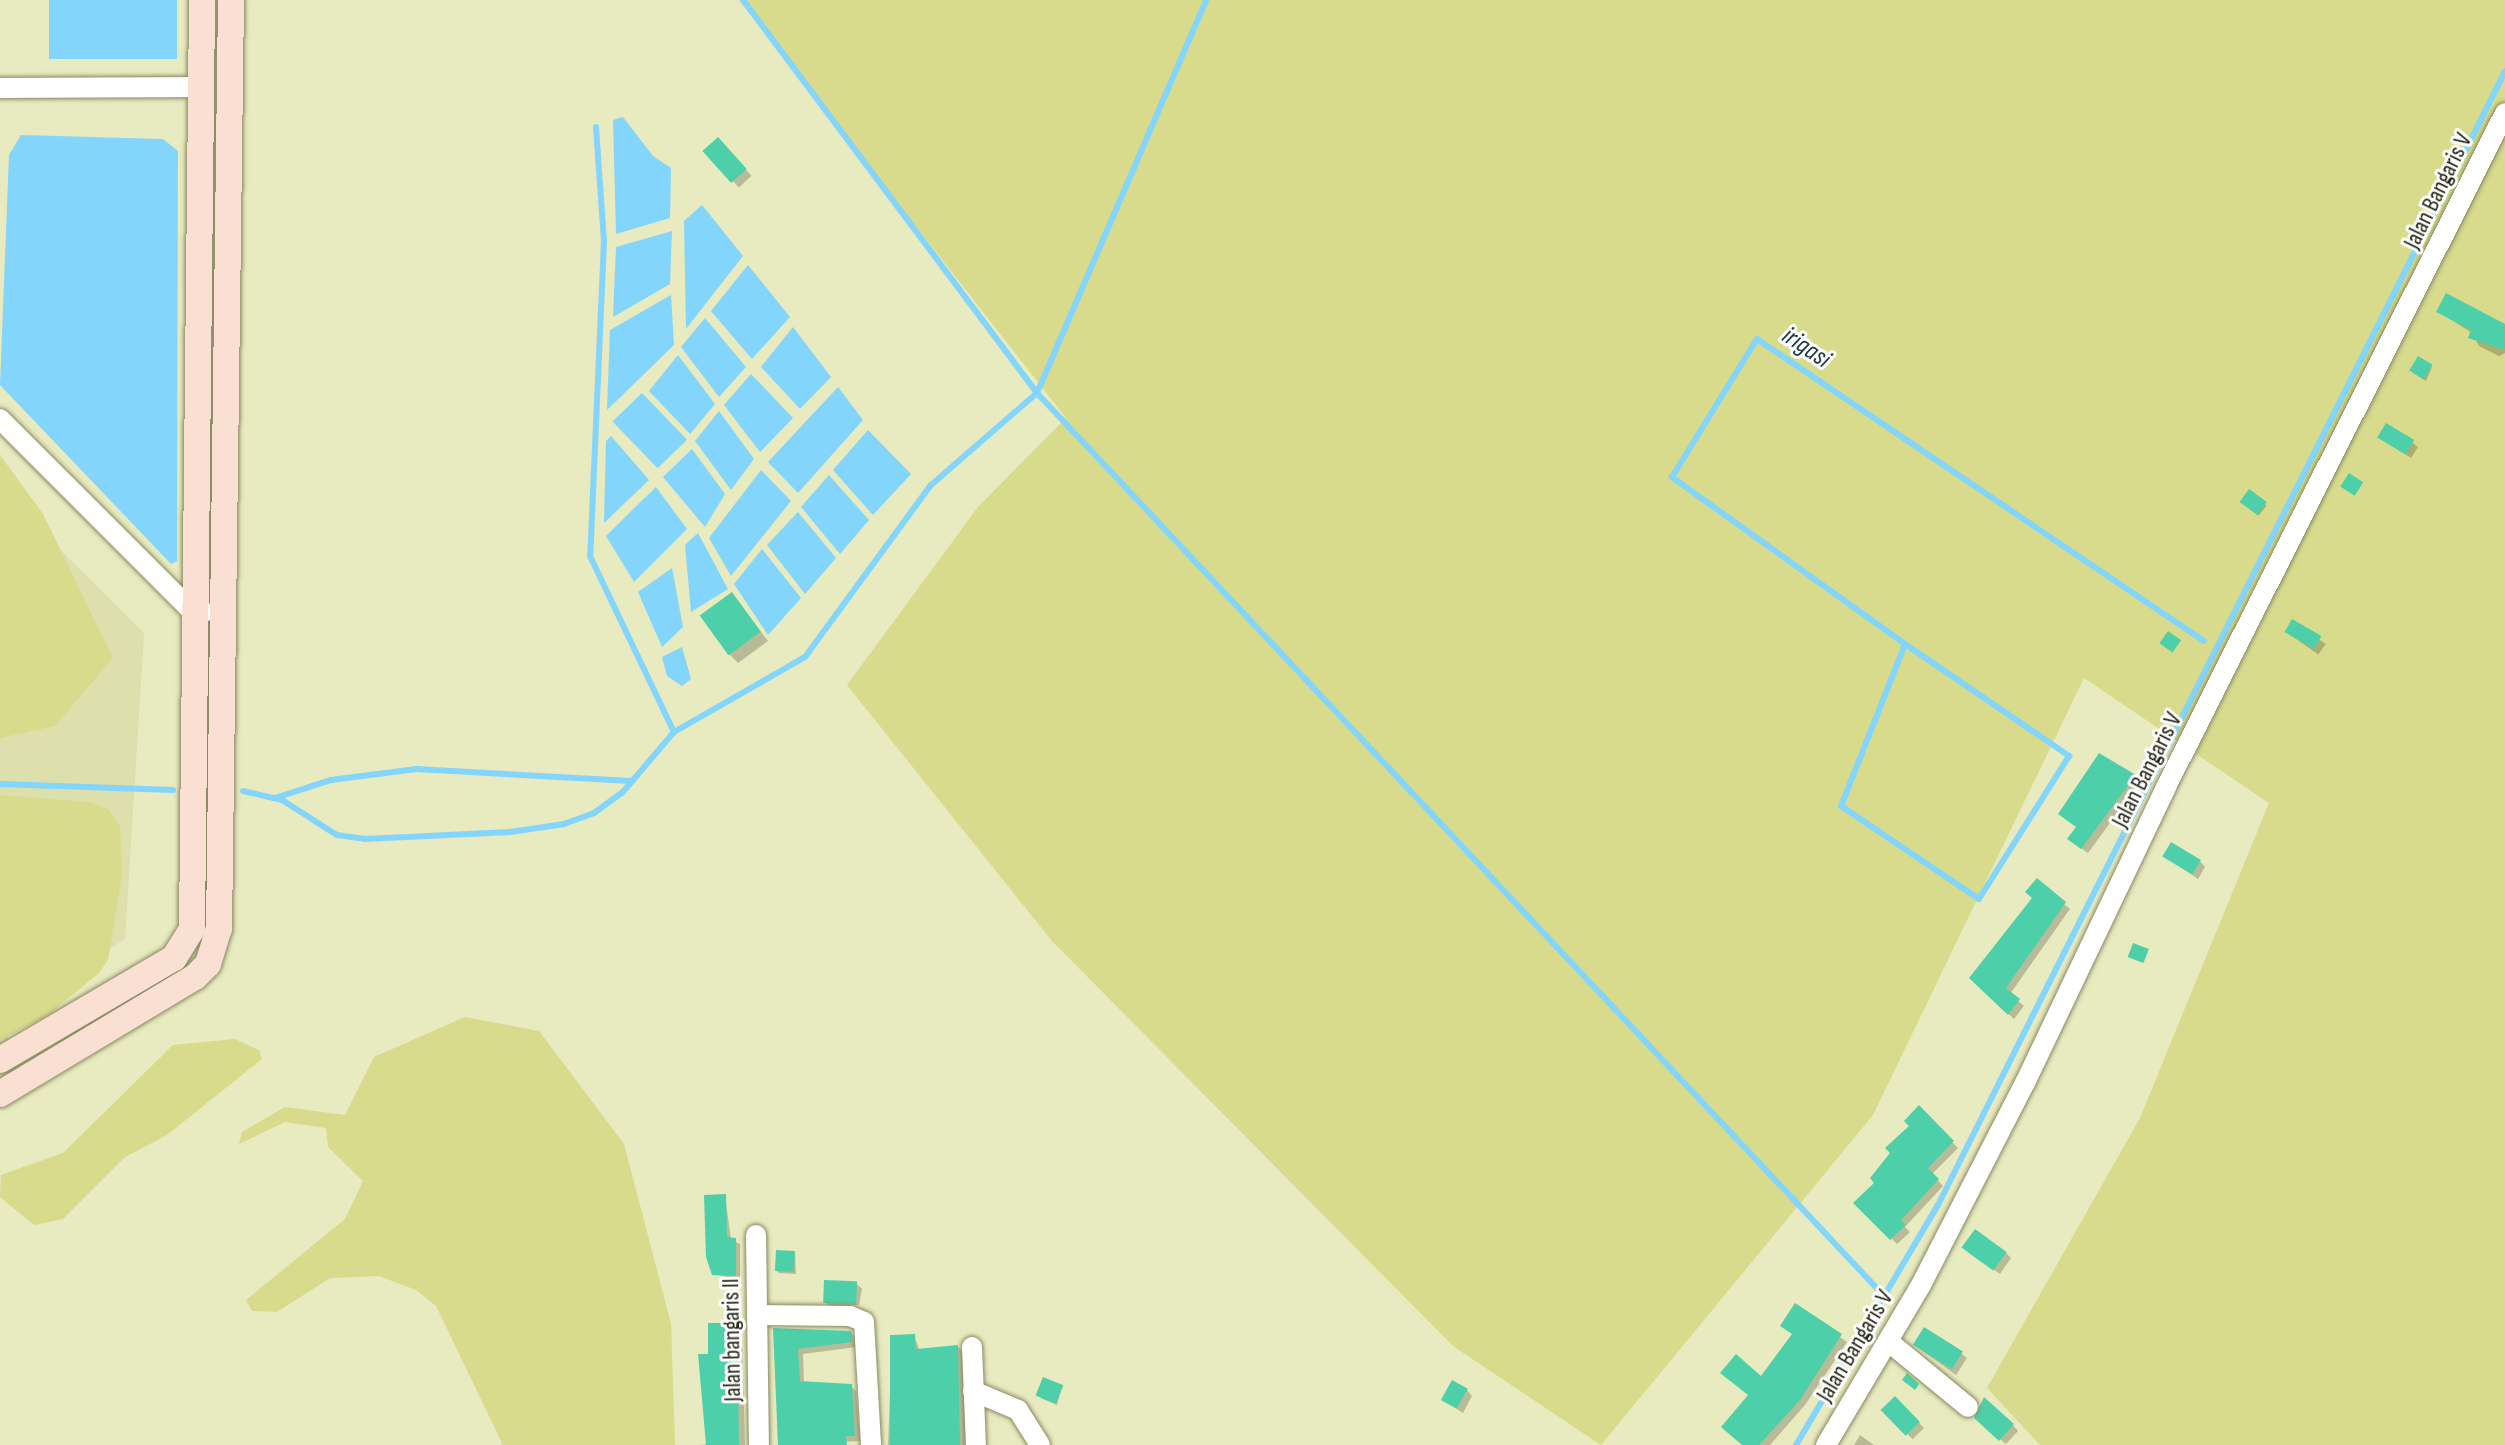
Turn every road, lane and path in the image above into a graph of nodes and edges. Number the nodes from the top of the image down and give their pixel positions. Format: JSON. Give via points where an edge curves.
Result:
{"nodes":[{"id":1,"x":202,"y":0,"type":"edge"},
{"id":2,"x":231,"y":0,"type":"edge"},
{"id":3,"x":203,"y":87,"type":"junction"},
{"id":4,"x":0,"y":88,"type":"edge"},
{"id":5,"x":2505,"y":113,"type":"edge"},
{"id":6,"x":0,"y":419,"type":"edge"},
{"id":7,"x":192,"y":611,"type":"junction"},
{"id":8,"x":225,"y":613,"type":"junction"},
{"id":9,"x":0,"y":1060,"type":"edge"},
{"id":10,"x":0,"y":1094,"type":"edge"},
{"id":11,"x":756,"y":1235,"type":"dead end"},
{"id":12,"x":757,"y":1315,"type":"junction"},
{"id":13,"x":1889,"y":1342,"type":"junction"},
{"id":14,"x":972,"y":1347,"type":"dead end"},
{"id":15,"x":973,"y":1391,"type":"junction"},
{"id":16,"x":1968,"y":1407,"type":"dead end"},
{"id":17,"x":759,"y":1445,"type":"edge"},
{"id":18,"x":871,"y":1445,"type":"edge"},
{"id":19,"x":976,"y":1445,"type":"edge"},
{"id":20,"x":1040,"y":1445,"type":"edge"},
{"id":21,"x":1826,"y":1445,"type":"edge"}],
"edges":[{"from":1,"to":3,"type":"main road"},
{"from":2,"to":8,"type":"main road"},
{"from":3,"to":4,"type":"street"},
{"from":3,"to":7,"type":"main road"},
{"from":5,"to":13,"type":"street","name":"Jalan Bangaris V","via":[[2167,785],[2025,1083]]},
{"from":6,"to":7,"type":"street"},
{"from":7,"to":8,"type":"street"},
{"from":7,"to":9,"type":"main road","via":[[192,929],[174,958]]},
{"from":8,"to":10,"type":"main road","via":[[219,929],[208,964],[195,977]]},
{"from":11,"to":12,"type":"street","name":"Jalan bangaris II"},
{"from":12,"to":17,"type":"street","name":"Jalan bangaris II"},
{"from":12,"to":18,"type":"street","via":[[850,1316],[864,1322]]},
{"from":13,"to":16,"type":"street"},
{"from":13,"to":21,"type":"street","name":"Jalan Bangaris V"},
{"from":14,"to":15,"type":"street"},
{"from":15,"to":19,"type":"street"},
{"from":15,"to":20,"type":"street","via":[[1018,1410]]}]}
